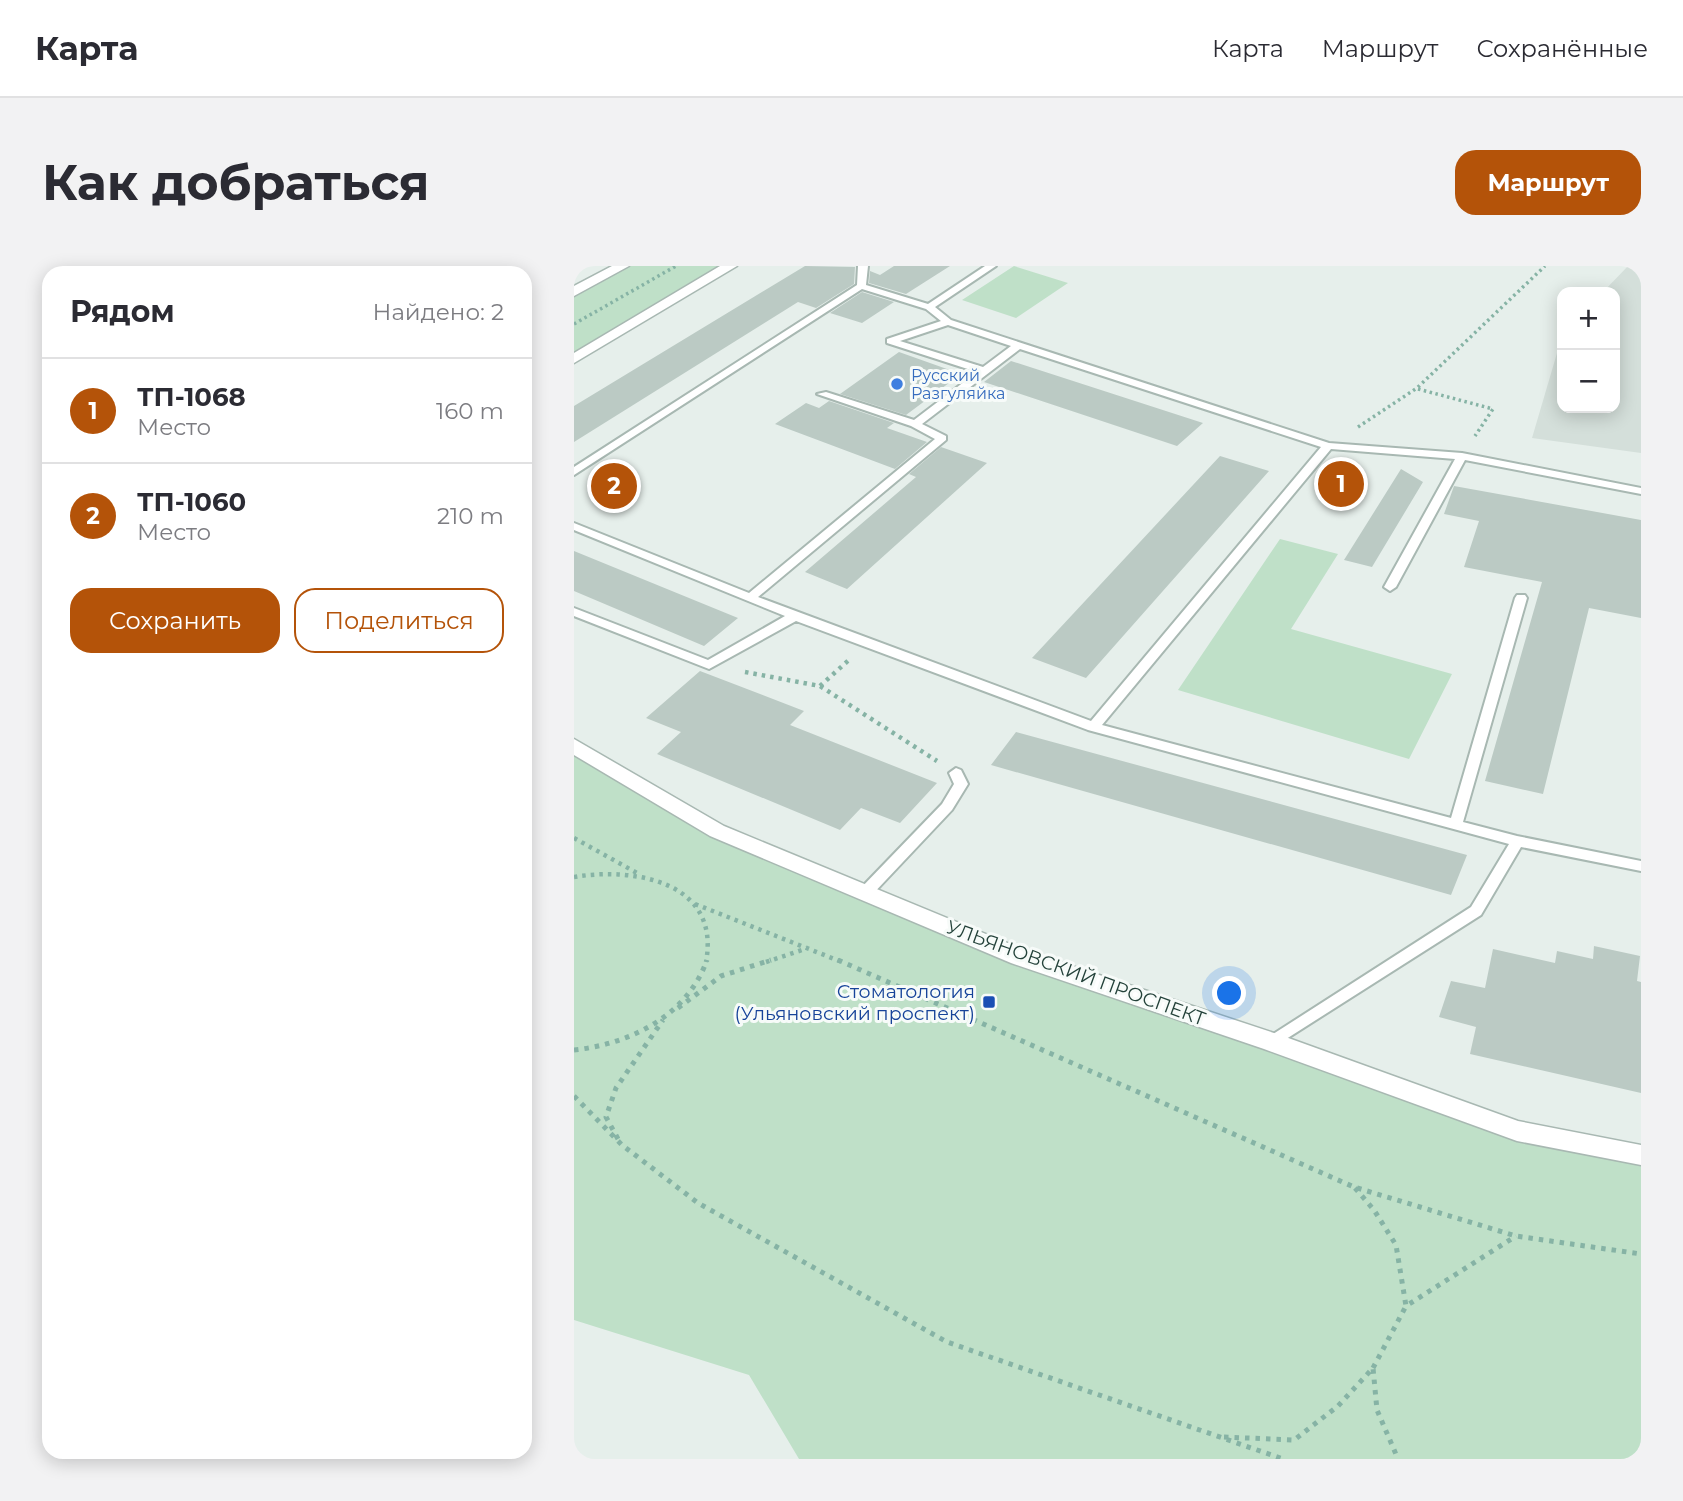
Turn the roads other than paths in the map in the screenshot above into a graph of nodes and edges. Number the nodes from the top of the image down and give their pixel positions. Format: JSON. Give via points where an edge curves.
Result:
{"nodes":[{"id":1,"x":622,"y":266,"type":"edge"},
{"id":2,"x":730,"y":266,"type":"edge"},
{"id":3,"x":863,"y":266,"type":"edge"},
{"id":4,"x":991,"y":266,"type":"edge"},
{"id":5,"x":861,"y":286,"type":"junction"},
{"id":6,"x":574,"y":292,"type":"edge"},
{"id":7,"x":929,"y":307,"type":"junction"},
{"id":8,"x":948,"y":322,"type":"junction"},
{"id":9,"x":1018,"y":345,"type":"junction"},
{"id":10,"x":574,"y":359,"type":"edge"},
{"id":11,"x":984,"y":371,"type":"junction"},
{"id":12,"x":822,"y":394,"type":"dead end"},
{"id":13,"x":915,"y":424,"type":"junction"},
{"id":14,"x":1328,"y":446,"type":"junction"},
{"id":15,"x":1462,"y":456,"type":"junction"},
{"id":16,"x":574,"y":472,"type":"edge"},
{"id":17,"x":1641,"y":491,"type":"edge"},
{"id":18,"x":574,"y":526,"type":"edge"},
{"id":19,"x":1390,"y":587,"type":"dead end"},
{"id":20,"x":751,"y":597,"type":"junction"},
{"id":21,"x":1521,"y":598,"type":"dead end"},
{"id":22,"x":574,"y":612,"type":"edge"},
{"id":23,"x":795,"y":616,"type":"junction"},
{"id":24,"x":1093,"y":727,"type":"junction"},
{"id":25,"x":574,"y":746,"type":"edge"},
{"id":26,"x":956,"y":773,"type":"road end"},
{"id":27,"x":1456,"y":824,"type":"junction"},
{"id":28,"x":1517,"y":841,"type":"junction"},
{"id":29,"x":1641,"y":866,"type":"edge"},
{"id":30,"x":864,"y":894,"type":"junction"},
{"id":31,"x":1272,"y":1042,"type":"junction"},
{"id":32,"x":1641,"y":1155,"type":"edge"}],
"edges":[{"from":1,"to":6,"type":"street"},
{"from":2,"to":10,"type":"street"},
{"from":3,"to":5,"type":"lane"},
{"from":4,"to":7,"type":"lane"},
{"from":5,"to":7,"type":"lane"},
{"from":5,"to":16,"type":"lane"},
{"from":7,"to":8,"type":"lane"},
{"from":8,"to":9,"type":"lane"},
{"from":8,"to":11,"type":"lane","via":[[890,341]]},
{"from":9,"to":11,"type":"lane"},
{"from":9,"to":14,"type":"lane"},
{"from":11,"to":13,"type":"lane"},
{"from":12,"to":13,"type":"lane"},
{"from":13,"to":20,"type":"lane","via":[[942,438]]},
{"from":14,"to":15,"type":"lane"},
{"from":14,"to":24,"type":"lane"},
{"from":15,"to":17,"type":"lane"},
{"from":15,"to":19,"type":"lane"},
{"from":18,"to":20,"type":"lane"},
{"from":20,"to":23,"type":"lane"},
{"from":21,"to":27,"type":"lane"},
{"from":22,"to":23,"type":"lane","via":[[709,665]]},
{"from":23,"to":24,"type":"lane"},
{"from":24,"to":27,"type":"lane"},
{"from":25,"to":30,"type":"street","name":"УЛЬЯНОВСКИЙ ПРОСПЕКТ","via":[[717,831]]},
{"from":26,"to":30,"type":"lane","via":[[961,784],[947,807]]},
{"from":27,"to":28,"type":"lane"},
{"from":28,"to":29,"type":"lane"},
{"from":28,"to":31,"type":"lane","via":[[1476,911]]},
{"from":30,"to":31,"type":"street","name":"УЛЬЯНОВСКИЙ ПРОСПЕКТ","via":[[1019,957]]},
{"from":31,"to":32,"type":"street","name":"УЛЬЯНОВСКИЙ ПРОСПЕКТ","via":[[1517,1131]]}]}
